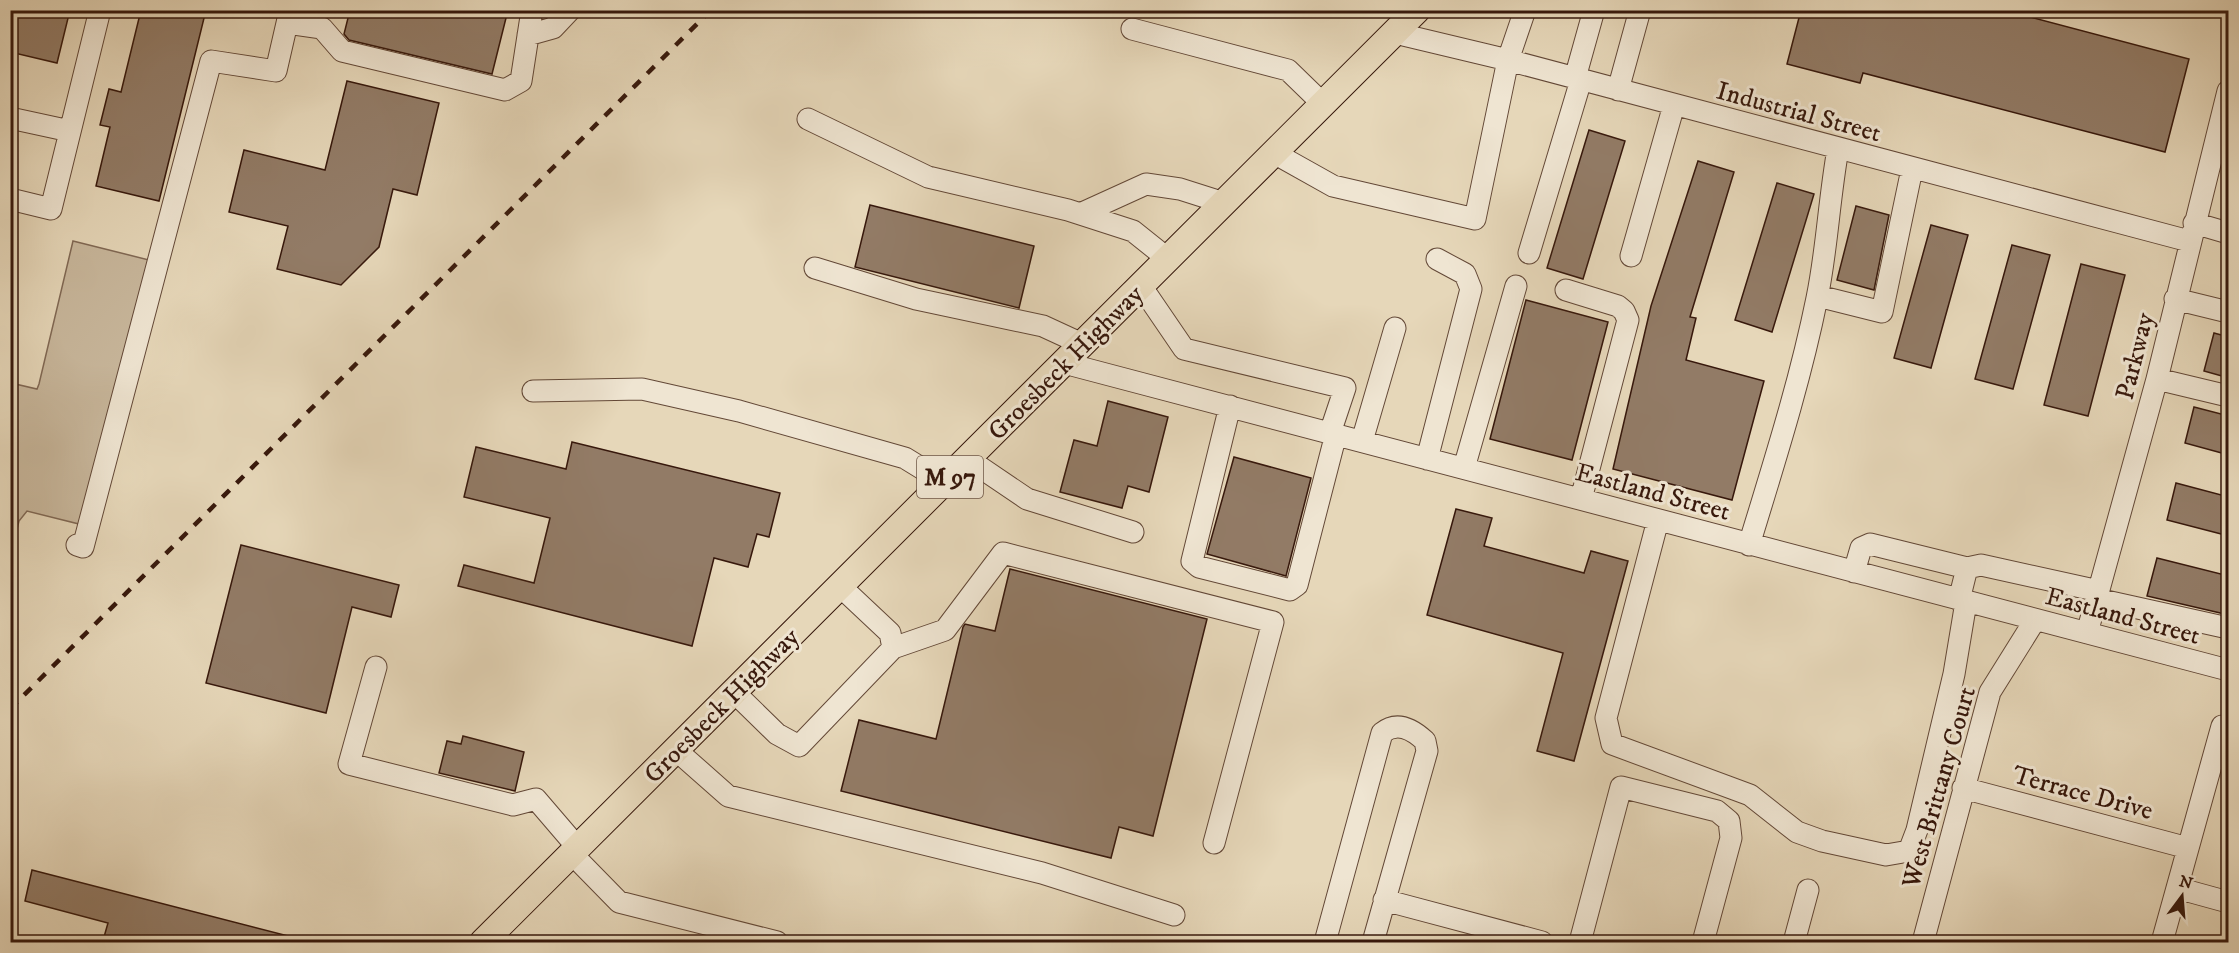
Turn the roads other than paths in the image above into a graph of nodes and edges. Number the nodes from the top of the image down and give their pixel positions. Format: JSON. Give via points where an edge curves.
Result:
{"nodes":[{"id":1,"x":100,"y":10,"type":"edge"},
{"id":2,"x":532,"y":10,"type":"edge"},
{"id":3,"x":570,"y":10,"type":"edge"},
{"id":4,"x":1417,"y":10,"type":"edge"},
{"id":5,"x":1525,"y":10,"type":"edge"},
{"id":6,"x":1594,"y":10,"type":"edge"},
{"id":7,"x":1640,"y":10,"type":"edge"},
{"id":8,"x":289,"y":17,"type":"edge"},
{"id":9,"x":324,"y":19,"type":"edge"},
{"id":10,"x":1132,"y":29,"type":"dead end"},
{"id":11,"x":1395,"y":33,"type":"junction"},
{"id":12,"x":528,"y":35,"type":"junction"},
{"id":13,"x":1508,"y":60,"type":"junction"},
{"id":14,"x":1578,"y":79,"type":"junction"},
{"id":15,"x":1618,"y":90,"type":"junction"},
{"id":16,"x":2229,"y":91,"type":"edge"},
{"id":17,"x":1323,"y":104,"type":"junction"},
{"id":18,"x":1674,"y":105,"type":"junction"},
{"id":19,"x":10,"y":118,"type":"edge"},
{"id":20,"x":808,"y":119,"type":"dead end"},
{"id":21,"x":70,"y":131,"type":"junction"},
{"id":22,"x":1838,"y":150,"type":"junction"},
{"id":23,"x":1274,"y":153,"type":"junction"},
{"id":24,"x":1912,"y":169,"type":"junction"},
{"id":25,"x":10,"y":199,"type":"edge"},
{"id":26,"x":1224,"y":203,"type":"junction"},
{"id":27,"x":1080,"y":214,"type":"junction"},
{"id":28,"x":2191,"y":232,"type":"junction"},
{"id":29,"x":2229,"y":233,"type":"edge"},
{"id":30,"x":1529,"y":253,"type":"dead end"},
{"id":31,"x":1631,"y":256,"type":"dead end"},
{"id":32,"x":1168,"y":259,"type":"junction"},
{"id":33,"x":1437,"y":260,"type":"dead end"},
{"id":34,"x":815,"y":268,"type":"dead end"},
{"id":35,"x":1141,"y":286,"type":"junction"},
{"id":36,"x":1516,"y":286,"type":"dead end"},
{"id":37,"x":1566,"y":290,"type":"dead end"},
{"id":38,"x":1818,"y":296,"type":"junction"},
{"id":39,"x":2175,"y":299,"type":"junction"},
{"id":40,"x":2229,"y":312,"type":"edge"},
{"id":41,"x":1395,"y":327,"type":"dead end"},
{"id":42,"x":1082,"y":344,"type":"junction"},
{"id":43,"x":1064,"y":363,"type":"junction"},
{"id":44,"x":2157,"y":379,"type":"junction"},
{"id":45,"x":533,"y":391,"type":"dead end"},
{"id":46,"x":2229,"y":396,"type":"edge"},
{"id":47,"x":1230,"y":406,"type":"junction"},
{"id":48,"x":1333,"y":433,"type":"junction"},
{"id":49,"x":1362,"y":441,"type":"junction"},
{"id":50,"x":968,"y":459,"type":"junction"},
{"id":51,"x":1427,"y":459,"type":"junction"},
{"id":52,"x":1464,"y":468,"type":"junction"},
{"id":53,"x":944,"y":482,"type":"junction"},
{"id":54,"x":1581,"y":499,"type":"junction"},
{"id":55,"x":1658,"y":520,"type":"junction"},
{"id":56,"x":1133,"y":532,"type":"dead end"},
{"id":57,"x":77,"y":545,"type":"dead end"},
{"id":58,"x":1749,"y":545,"type":"junction"},
{"id":59,"x":1967,"y":568,"type":"junction"},
{"id":60,"x":1854,"y":572,"type":"junction"},
{"id":61,"x":840,"y":586,"type":"junction"},
{"id":62,"x":2098,"y":595,"type":"junction"},
{"id":63,"x":1963,"y":601,"type":"junction"},
{"id":64,"x":2035,"y":620,"type":"junction"},
{"id":65,"x":2229,"y":628,"type":"edge"},
{"id":66,"x":2087,"y":633,"type":"junction"},
{"id":67,"x":893,"y":648,"type":"junction"},
{"id":68,"x":376,"y":667,"type":"dead end"},
{"id":69,"x":2229,"y":670,"type":"edge"},
{"id":70,"x":734,"y":692,"type":"junction"},
{"id":71,"x":2222,"y":726,"type":"dead end"},
{"id":72,"x":676,"y":750,"type":"junction"},
{"id":73,"x":1964,"y":788,"type":"junction"},
{"id":74,"x":1214,"y":843,"type":"dead end"},
{"id":75,"x":2188,"y":848,"type":"junction"},
{"id":76,"x":575,"y":851,"type":"junction"},
{"id":77,"x":2177,"y":888,"type":"junction"},
{"id":78,"x":1808,"y":890,"type":"dead end"},
{"id":79,"x":1384,"y":900,"type":"junction"},
{"id":80,"x":2229,"y":902,"type":"edge"},
{"id":81,"x":1174,"y":915,"type":"dead end"},
{"id":82,"x":483,"y":942,"type":"edge"},
{"id":83,"x":777,"y":942,"type":"edge"},
{"id":84,"x":1325,"y":942,"type":"edge"},
{"id":85,"x":1373,"y":942,"type":"edge"},
{"id":86,"x":1542,"y":942,"type":"edge"},
{"id":87,"x":1580,"y":942,"type":"edge"},
{"id":88,"x":1703,"y":942,"type":"edge"},
{"id":89,"x":1794,"y":942,"type":"edge"},
{"id":90,"x":1923,"y":942,"type":"edge"},
{"id":91,"x":2162,"y":942,"type":"edge"}],
"edges":[{"from":1,"to":21,"type":"street"},
{"from":2,"to":12,"type":"street"},
{"from":3,"to":12,"type":"street","via":[[553,28]]},
{"from":4,"to":11,"type":"main road","name":"Groesbeck Highway","number":"M 97"},
{"from":5,"to":13,"type":"street"},
{"from":6,"to":14,"type":"street"},
{"from":7,"to":15,"type":"street"},
{"from":8,"to":9,"type":"street"},
{"from":8,"to":57,"type":"street","via":[[276,71],[212,62],[83,547]]},
{"from":9,"to":12,"type":"street","via":[[342,51],[505,90],[521,81]]},
{"from":10,"to":17,"type":"street","via":[[1288,70]]},
{"from":11,"to":13,"type":"street","name":"Industrial Street"},
{"from":11,"to":17,"type":"main road","name":"Groesbeck Highway","number":"M 97"},
{"from":13,"to":14,"type":"street","name":"Industrial Street"},
{"from":13,"to":23,"type":"street","via":[[1475,219],[1333,186]]},
{"from":14,"to":15,"type":"street","name":"Industrial Street"},
{"from":14,"to":30,"type":"street"},
{"from":15,"to":18,"type":"street","name":"Industrial Street"},
{"from":16,"to":28,"type":"street","name":"Parkway"},
{"from":17,"to":23,"type":"main road","name":"Groesbeck Highway","number":"M 97"},
{"from":18,"to":22,"type":"street","name":"Industrial Street"},
{"from":18,"to":31,"type":"street"},
{"from":19,"to":21,"type":"street"},
{"from":20,"to":27,"type":"street","via":[[928,177]]},
{"from":21,"to":25,"type":"street","via":[[51,209]]},
{"from":22,"to":24,"type":"street","name":"Industrial Street"},
{"from":22,"to":38,"type":"street"},
{"from":23,"to":26,"type":"main road","name":"Groesbeck Highway","number":"M 97"},
{"from":24,"to":28,"type":"street","name":"Industrial Street"},
{"from":24,"to":38,"type":"street","via":[[1882,312]]},
{"from":26,"to":27,"type":"street","via":[[1180,189],[1146,184]]},
{"from":26,"to":32,"type":"main road","name":"Groesbeck Highway","number":"M 97"},
{"from":27,"to":32,"type":"street","via":[[1133,231]]},
{"from":28,"to":29,"type":"street","name":"Industrial Street"},
{"from":28,"to":39,"type":"street","name":"Parkway"},
{"from":32,"to":35,"type":"main road","name":"Groesbeck Highway","number":"M 97"},
{"from":33,"to":51,"type":"street","via":[[1466,274],[1471,289]]},
{"from":34,"to":42,"type":"street","via":[[916,299],[1043,326]]},
{"from":35,"to":42,"type":"main road","name":"Groesbeck Highway","number":"M 97"},
{"from":35,"to":48,"type":"street","via":[[1184,348],[1345,388]]},
{"from":36,"to":52,"type":"street"},
{"from":37,"to":54,"type":"street","via":[[1618,306],[1628,320]]},
{"from":38,"to":58,"type":"street","via":[[1797,386]]},
{"from":39,"to":40,"type":"street"},
{"from":39,"to":44,"type":"street","name":"Parkway"},
{"from":41,"to":49,"type":"street"},
{"from":42,"to":43,"type":"main road","name":"Groesbeck Highway","number":"M 97"},
{"from":43,"to":47,"type":"street","name":"Eastland Street"},
{"from":43,"to":50,"type":"main road","name":"Groesbeck Highway","number":"M 97"},
{"from":44,"to":46,"type":"street"},
{"from":44,"to":62,"type":"street","name":"Parkway"},
{"from":45,"to":53,"type":"street","via":[[642,389],[739,411],[906,458]]},
{"from":47,"to":48,"type":"street","name":"Eastland Street"},
{"from":47,"to":48,"type":"street","via":[[1192,561],[1199,567],[1290,590],[1297,585]]},
{"from":48,"to":49,"type":"street","name":"Eastland Street"},
{"from":49,"to":51,"type":"street","name":"Eastland Street"},
{"from":50,"to":53,"type":"main road","name":"Groesbeck Highway","number":"M 97"},
{"from":50,"to":56,"type":"street","via":[[1027,499]]},
{"from":51,"to":52,"type":"street","name":"Eastland Street"},
{"from":52,"to":54,"type":"street","name":"Eastland Street"},
{"from":53,"to":61,"type":"main road","name":"Groesbeck Highway","number":"M 97"},
{"from":54,"to":55,"type":"street","name":"Eastland Street"},
{"from":55,"to":58,"type":"street","name":"Eastland Street"},
{"from":55,"to":63,"type":"street","via":[[1606,718],[1612,744],[1749,795],[1797,832],[1822,841],[1886,855],[1909,851],[1952,685]]},
{"from":58,"to":60,"type":"street","name":"Eastland Street"},
{"from":59,"to":60,"type":"street","via":[[1870,544],[1861,549]]},
{"from":59,"to":62,"type":"street","via":[[1981,564]]},
{"from":59,"to":63,"type":"street"},
{"from":60,"to":63,"type":"street","name":"Eastland Street"},
{"from":61,"to":67,"type":"street","via":[[890,633]]},
{"from":61,"to":70,"type":"main road","name":"Groesbeck Highway","number":"M 97"},
{"from":62,"to":65,"type":"street"},
{"from":62,"to":66,"type":"street","name":"Parkway"},
{"from":63,"to":64,"type":"street","name":"Eastland Street"},
{"from":64,"to":66,"type":"street","name":"Eastland Street"},
{"from":64,"to":73,"type":"street","name":"West Brittany Court","via":[[1990,692]]},
{"from":66,"to":69,"type":"street","name":"Eastland Street"},
{"from":67,"to":70,"type":"street","via":[[799,746],[777,734]]},
{"from":67,"to":74,"type":"street","via":[[945,630],[1003,553],[1273,622]]},
{"from":68,"to":76,"type":"street","via":[[349,765],[513,805],[536,799]]},
{"from":70,"to":72,"type":"main road","name":"Groesbeck Highway","number":"M 97"},
{"from":71,"to":75,"type":"street"},
{"from":72,"to":76,"type":"main road","name":"Groesbeck Highway","number":"M 97"},
{"from":72,"to":81,"type":"street","via":[[728,796],[1042,873]]},
{"from":73,"to":75,"type":"street","name":"Terrace Drive"},
{"from":73,"to":90,"type":"street","name":"West Brittany Court"},
{"from":75,"to":77,"type":"street"},
{"from":76,"to":82,"type":"main road","name":"Groesbeck Highway","number":"M 97"},
{"from":76,"to":83,"type":"street","via":[[619,902]]},
{"from":77,"to":80,"type":"street"},
{"from":77,"to":91,"type":"street"},
{"from":78,"to":89,"type":"street"},
{"from":79,"to":84,"type":"street","via":[[1426,751],[1425,741],[1415,731],[1401,727],[1389,727],[1382,734]]},
{"from":79,"to":85,"type":"street"},
{"from":79,"to":86,"type":"street"},
{"from":87,"to":88,"type":"street","via":[[1621,787],[1717,811],[1729,821],[1731,838]]}]}
